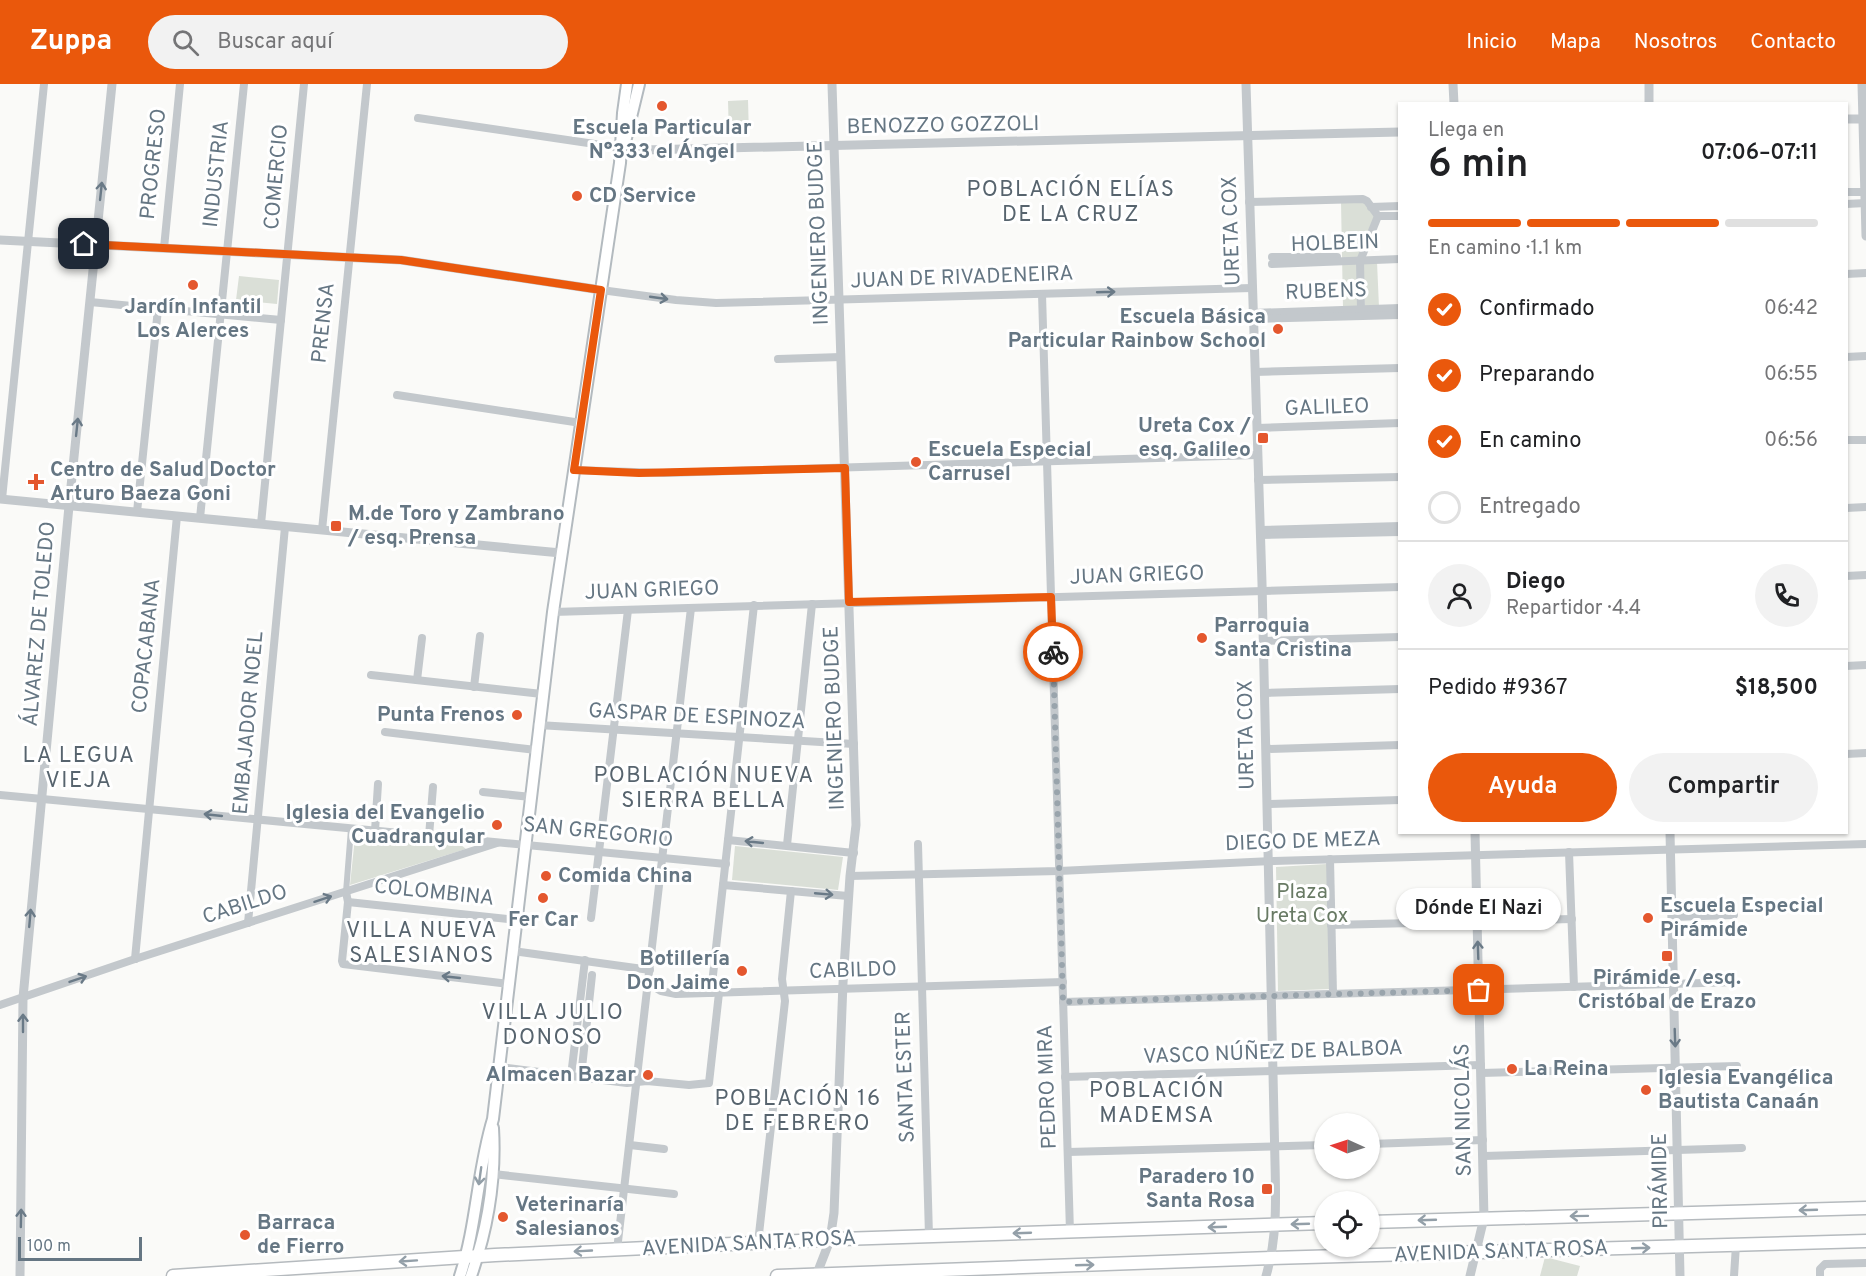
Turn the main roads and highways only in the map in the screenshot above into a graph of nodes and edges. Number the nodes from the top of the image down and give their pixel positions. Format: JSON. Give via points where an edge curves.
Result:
{"nodes":[{"id":1,"x":627,"y":84,"type":"edge"},
{"id":2,"x":639,"y":84,"type":"edge"},
{"id":3,"x":622,"y":148,"type":"junction"},
{"id":4,"x":493,"y":1119,"type":"junction"},
{"id":5,"x":1866,"y":1208,"type":"edge"},
{"id":6,"x":1380,"y":1222,"type":"edge"},
{"id":7,"x":1314,"y":1223,"type":"edge"},
{"id":8,"x":1866,"y":1241,"type":"edge"},
{"id":9,"x":472,"y":1257,"type":"junction"},
{"id":10,"x":1037,"y":1271,"type":"edge"},
{"id":11,"x":915,"y":1274,"type":"edge"},
{"id":12,"x":466,"y":1275,"type":"edge"},
{"id":13,"x":816,"y":1275,"type":"edge"},
{"id":14,"x":173,"y":1276,"type":"edge"},
{"id":15,"x":777,"y":1276,"type":"edge"}],
"edges":[{"from":1,"to":3,"type":"main road"},
{"from":2,"to":3,"type":"main road"},
{"from":3,"to":4,"type":"main road","via":[[552,612]]},
{"from":4,"to":9,"type":"main road","one_way":true,"via":[[483,1153]]},
{"from":4,"to":9,"type":"main road","via":[[493,1174],[487,1219]]},
{"from":5,"to":6,"type":"main road","name":"AVENIDA SANTA ROSA","one_way":true},
{"from":7,"to":9,"type":"main road","name":"AVENIDA SANTA ROSA","one_way":true},
{"from":10,"to":8,"type":"main road","name":"AVENIDA SANTA ROSA","one_way":true,"via":[[1271,1258]]},
{"from":9,"to":12,"type":"main road"},
{"from":9,"to":14,"type":"main road","name":"AVENIDA SANTA ROSA","one_way":true},
{"from":10,"to":11,"type":"main road","name":"AVENIDA SANTA ROSA"},
{"from":11,"to":13,"type":"main road","name":"AVENIDA SANTA ROSA"},
{"from":13,"to":15,"type":"main road","name":"AVENIDA SANTA ROSA"}]}
